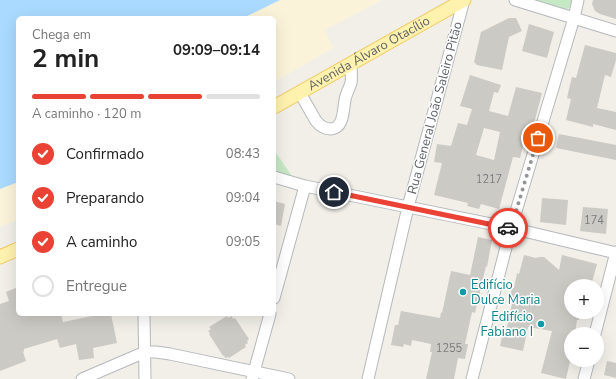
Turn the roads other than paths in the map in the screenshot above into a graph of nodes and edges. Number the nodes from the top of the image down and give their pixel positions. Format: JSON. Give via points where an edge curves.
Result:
{"nodes":[{"id":1,"x":464,"y":0,"type":"edge"},
{"id":2,"x":515,"y":0,"type":"edge"},
{"id":3,"x":578,"y":0,"type":"edge"},
{"id":4,"x":574,"y":18,"type":"junction"},
{"id":5,"x":616,"y":31,"type":"edge"},
{"id":6,"x":351,"y":64,"type":"junction"},
{"id":7,"x":300,"y":93,"type":"junction"},
{"id":8,"x":276,"y":106,"type":"edge"},
{"id":9,"x":276,"y":178,"type":"edge"},
{"id":10,"x":304,"y":186,"type":"junction"},
{"id":11,"x":408,"y":207,"type":"junction"},
{"id":12,"x":511,"y":228,"type":"junction"},
{"id":13,"x":16,"y":250,"type":"edge"},
{"id":14,"x":616,"y":252,"type":"edge"},
{"id":15,"x":0,"y":257,"type":"edge"},
{"id":16,"x":276,"y":291,"type":"edge"},
{"id":17,"x":144,"y":316,"type":"edge"},
{"id":18,"x":269,"y":316,"type":"edge"},
{"id":19,"x":597,"y":327,"type":"edge"},
{"id":20,"x":145,"y":352,"type":"junction"},
{"id":21,"x":587,"y":367,"type":"edge"},
{"id":22,"x":253,"y":376,"type":"edge"},
{"id":23,"x":82,"y":379,"type":"edge"},
{"id":24,"x":145,"y":379,"type":"edge"},
{"id":25,"x":289,"y":379,"type":"edge"},
{"id":26,"x":368,"y":379,"type":"edge"},
{"id":27,"x":472,"y":379,"type":"edge"},
{"id":28,"x":584,"y":379,"type":"edge"}],
"edges":[{"from":1,"to":6,"type":"main road","name":"Avenida Álvaro Otacílio"},
{"from":1,"to":11,"type":"street","name":"Rua General João Saleiro Pitão"},
{"from":2,"to":4,"type":"street"},
{"from":3,"to":4,"type":"street"},
{"from":4,"to":5,"type":"street"},
{"from":4,"to":12,"type":"street"},
{"from":6,"to":7,"type":"main road","name":"Avenida Álvaro Otacílio"},
{"from":6,"to":7,"type":"street","via":[[350,83],[339,126],[329,129],[318,124]]},
{"from":7,"to":8,"type":"main road","name":"Avenida Álvaro Otacílio"},
{"from":9,"to":10,"type":"street"},
{"from":10,"to":11,"type":"street"},
{"from":10,"to":16,"type":"street"},
{"from":11,"to":12,"type":"street"},
{"from":11,"to":26,"type":"street","name":"Rua General João Saleiro Pitão"},
{"from":12,"to":14,"type":"street"},
{"from":12,"to":27,"type":"street"},
{"from":13,"to":15,"type":"main road"},
{"from":14,"to":19,"type":"street"},
{"from":17,"to":20,"type":"street"},
{"from":18,"to":22,"type":"street"},
{"from":20,"to":22,"type":"street","via":[[170,354]]},
{"from":20,"to":23,"type":"street"},
{"from":20,"to":24,"type":"street"},
{"from":21,"to":28,"type":"street"},
{"from":22,"to":25,"type":"street"}]}
